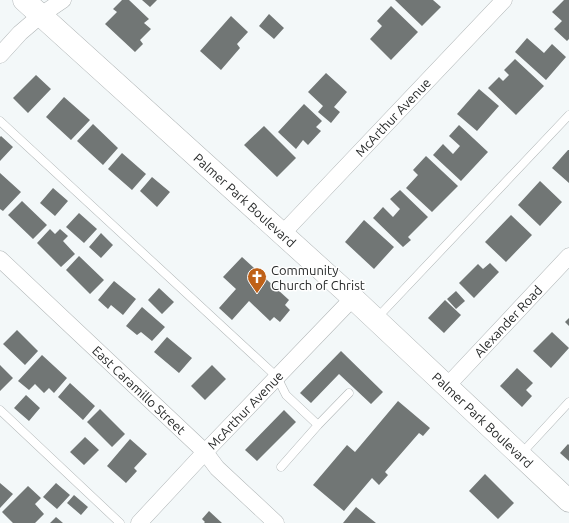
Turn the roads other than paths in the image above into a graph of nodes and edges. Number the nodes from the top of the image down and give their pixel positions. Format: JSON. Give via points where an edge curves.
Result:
{"nodes":[{"id":1,"x":24,"y":0,"type":"edge"},
{"id":2,"x":63,"y":0,"type":"edge"},
{"id":3,"x":500,"y":1,"type":"edge"},
{"id":4,"x":41,"y":15,"type":"junction"},
{"id":5,"x":0,"y":55,"type":"edge"},
{"id":6,"x":569,"y":115,"type":"edge"},
{"id":7,"x":0,"y":122,"type":"edge"},
{"id":8,"x":282,"y":234,"type":"junction"},
{"id":9,"x":569,"y":256,"type":"edge"},
{"id":10,"x":0,"y":259,"type":"edge"},
{"id":11,"x":353,"y":298,"type":"junction"},
{"id":12,"x":376,"y":320,"type":"junction"},
{"id":13,"x":276,"y":377,"type":"junction"},
{"id":14,"x":447,"y":386,"type":"junction"},
{"id":15,"x":349,"y":393,"type":"dead end"},
{"id":16,"x":569,"y":402,"type":"edge"},
{"id":17,"x":0,"y":410,"type":"edge"},
{"id":18,"x":318,"y":425,"type":"junction"},
{"id":19,"x":205,"y":452,"type":"junction"},
{"id":20,"x":520,"y":455,"type":"junction"},
{"id":21,"x":281,"y":467,"type":"dead end"},
{"id":22,"x":569,"y":501,"type":"edge"},
{"id":23,"x":120,"y":523,"type":"edge"},
{"id":24,"x":139,"y":523,"type":"edge"},
{"id":25,"x":276,"y":523,"type":"edge"}],
"edges":[{"from":1,"to":4,"type":"main road","name":"Palmer Park Boulevard"},
{"from":2,"to":4,"type":"street"},
{"from":3,"to":8,"type":"street","name":"McArthur Avenue"},
{"from":4,"to":5,"type":"street"},
{"from":4,"to":8,"type":"main road","name":"Palmer Park Boulevard"},
{"from":6,"to":12,"type":"lane"},
{"from":7,"to":13,"type":"lane"},
{"from":8,"to":11,"type":"main road","name":"Palmer Park Boulevard"},
{"from":9,"to":14,"type":"street","name":"Alexander Road"},
{"from":10,"to":19,"type":"street","name":"East Caramillo Street"},
{"from":11,"to":12,"type":"main road","name":"Palmer Park Boulevard"},
{"from":11,"to":13,"type":"street","name":"McArthur Avenue"},
{"from":12,"to":14,"type":"main road","name":"Palmer Park Boulevard"},
{"from":13,"to":18,"type":"lane","via":[[286,395]]},
{"from":13,"to":19,"type":"street","name":"McArthur Avenue"},
{"from":14,"to":20,"type":"main road","name":"Palmer Park Boulevard"},
{"from":15,"to":18,"type":"lane"},
{"from":16,"to":20,"type":"lane"},
{"from":17,"to":23,"type":"lane"},
{"from":18,"to":21,"type":"lane"},
{"from":19,"to":24,"type":"street","name":"McArthur Avenue"},
{"from":19,"to":25,"type":"street","name":"East Caramillo Street","via":[[217,468]]},
{"from":20,"to":22,"type":"main road","name":"Palmer Park Boulevard"}]}
